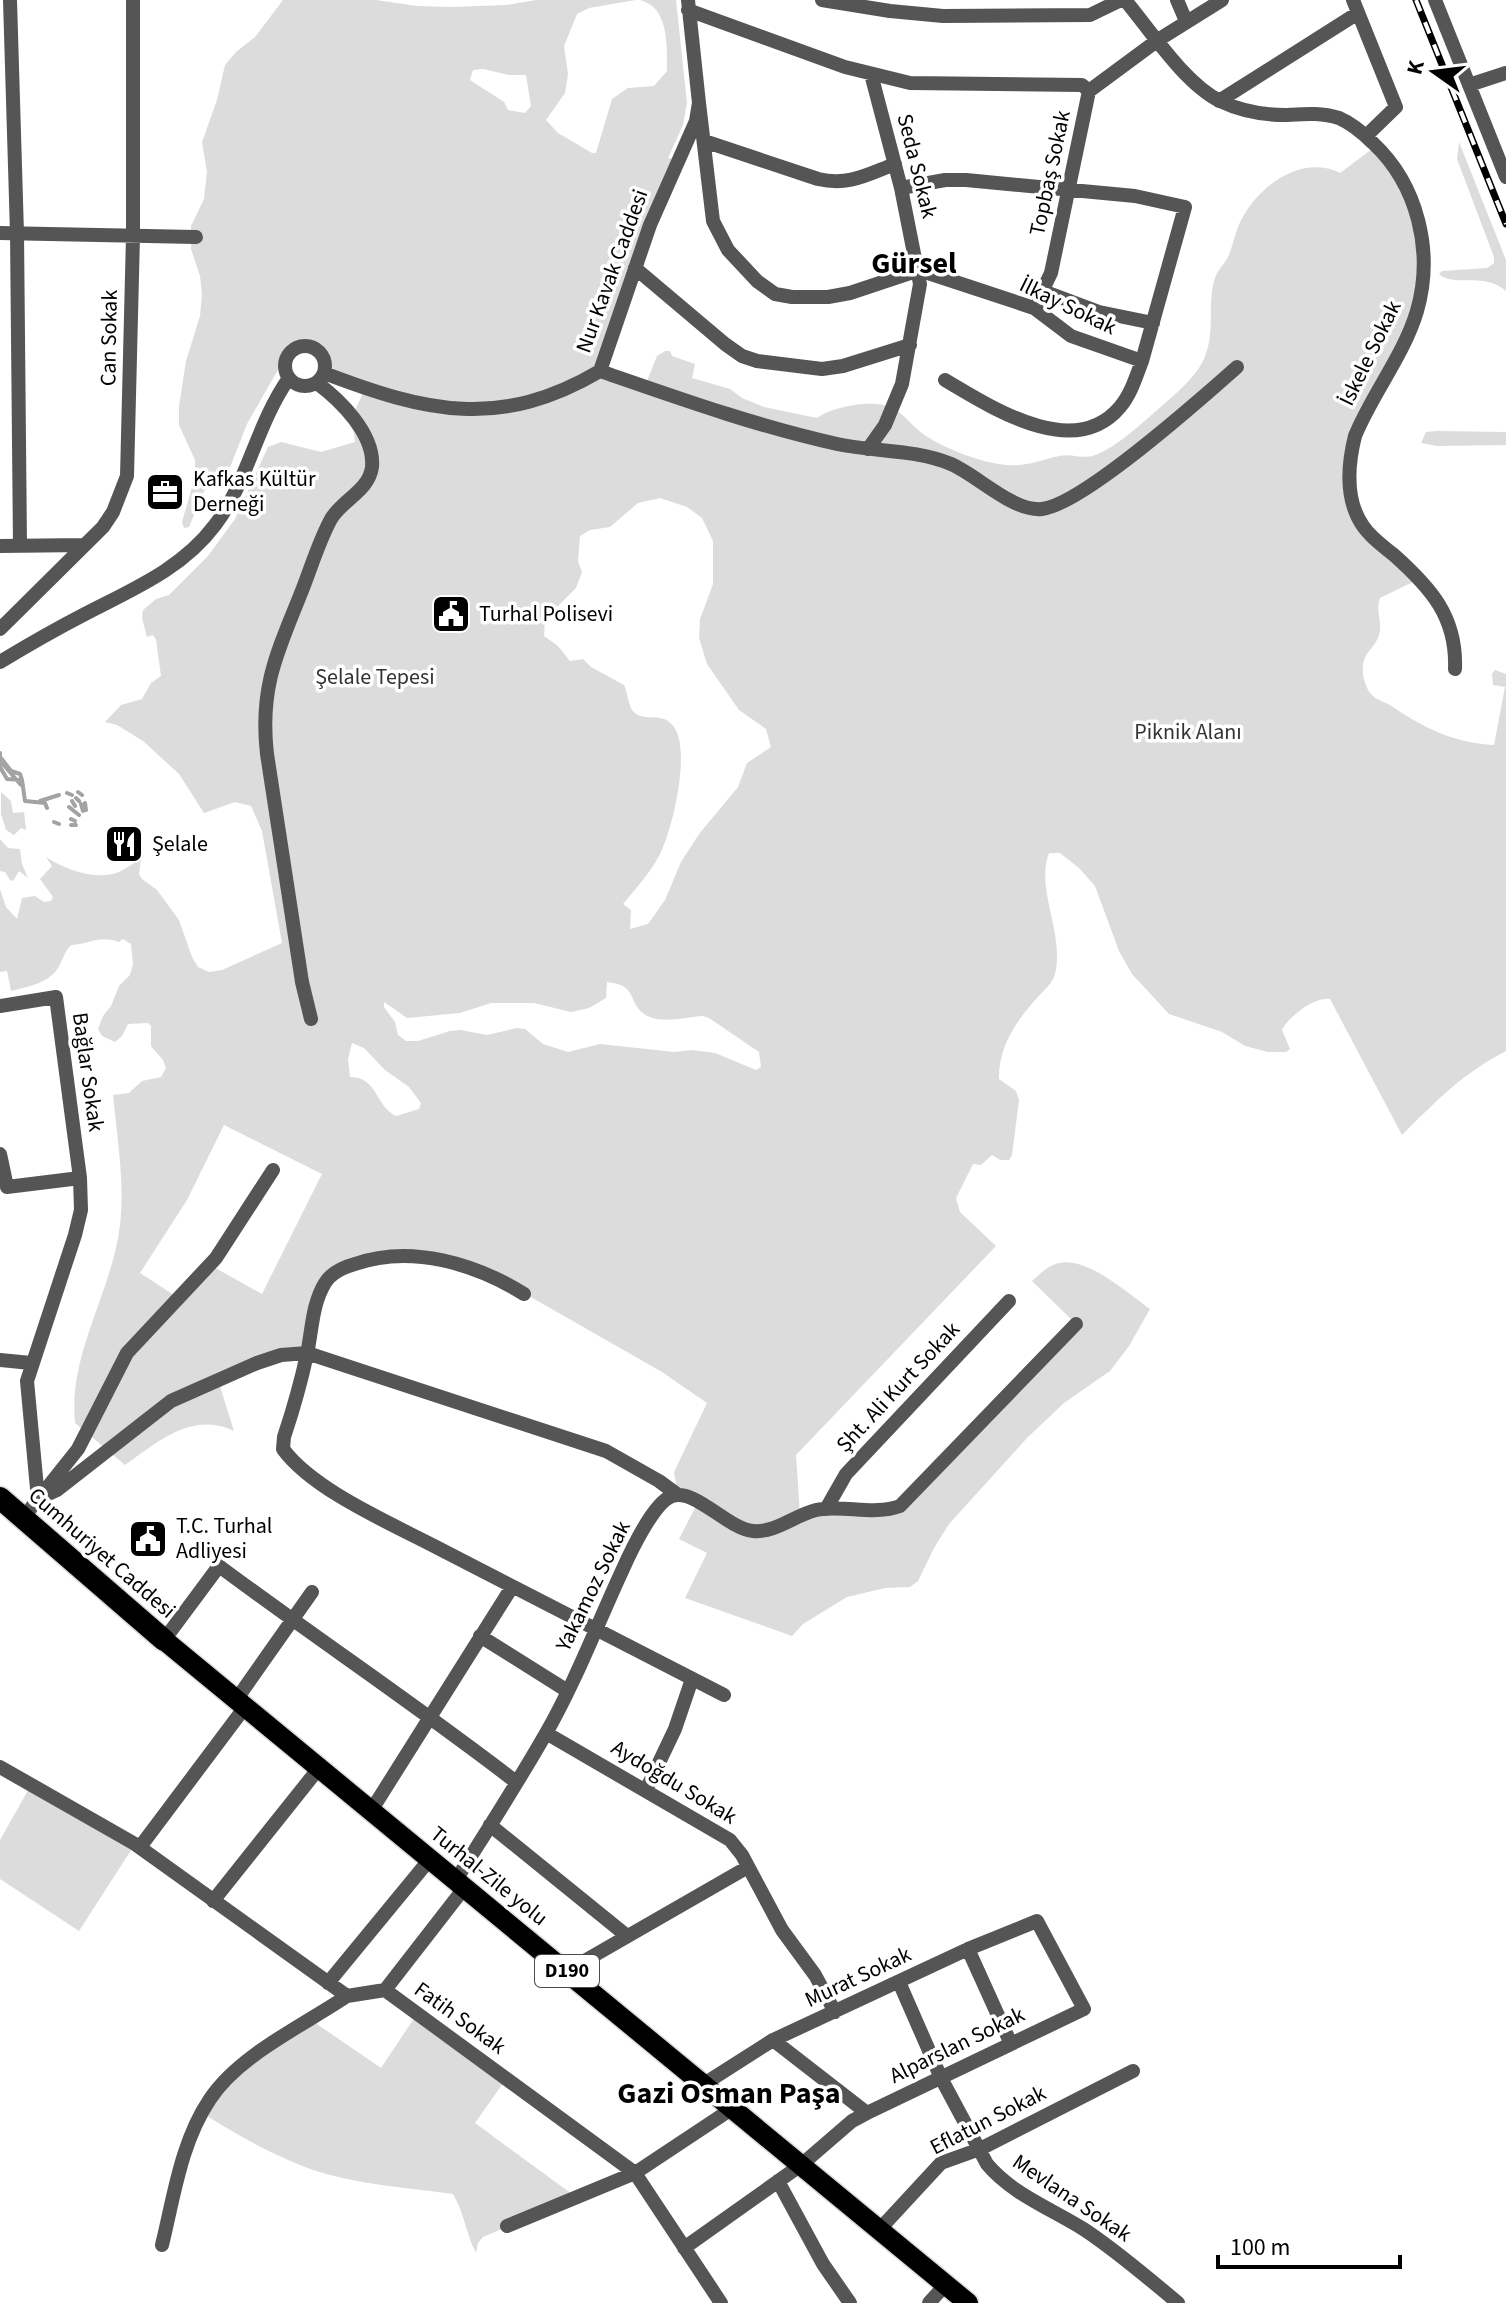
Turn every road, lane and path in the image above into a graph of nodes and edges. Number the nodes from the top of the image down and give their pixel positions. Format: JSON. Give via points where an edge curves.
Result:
{"nodes":[{"id":1,"x":10,"y":0,"type":"edge"},
{"id":2,"x":133,"y":0,"type":"edge"},
{"id":3,"x":822,"y":0,"type":"edge"},
{"id":4,"x":1123,"y":0,"type":"edge"},
{"id":5,"x":1177,"y":0,"type":"edge"},
{"id":6,"x":1222,"y":0,"type":"edge"},
{"id":7,"x":1435,"y":0,"type":"edge"},
{"id":8,"x":688,"y":5,"type":"edge"},
{"id":9,"x":1355,"y":6,"type":"edge"},
{"id":10,"x":1186,"y":21,"type":"junction"},
{"id":11,"x":1158,"y":40,"type":"junction"},
{"id":12,"x":1506,"y":73,"type":"edge"},
{"id":13,"x":871,"y":74,"type":"junction"},
{"id":14,"x":1469,"y":85,"type":"junction"},
{"id":15,"x":1089,"y":91,"type":"junction"},
{"id":16,"x":1219,"y":101,"type":"junction"},
{"id":17,"x":699,"y":103,"type":"junction"},
{"id":18,"x":1366,"y":136,"type":"junction"},
{"id":19,"x":704,"y":141,"type":"junction"},
{"id":20,"x":895,"y":164,"type":"junction"},
{"id":21,"x":1506,"y":177,"type":"edge"},
{"id":22,"x":901,"y":188,"type":"junction"},
{"id":23,"x":1069,"y":188,"type":"junction"},
{"id":24,"x":0,"y":233,"type":"edge"},
{"id":25,"x":17,"y":233,"type":"junction"},
{"id":26,"x":133,"y":236,"type":"junction"},
{"id":27,"x":196,"y":237,"type":"dead end"},
{"id":28,"x":635,"y":268,"type":"junction"},
{"id":29,"x":919,"y":270,"type":"junction"},
{"id":30,"x":1043,"y":291,"type":"junction"},
{"id":31,"x":1034,"y":308,"type":"junction"},
{"id":32,"x":1153,"y":323,"type":"junction"},
{"id":33,"x":910,"y":345,"type":"junction"},
{"id":34,"x":1142,"y":361,"type":"junction"},
{"id":35,"x":1237,"y":367,"type":"dead end"},
{"id":36,"x":600,"y":371,"type":"junction"},
{"id":37,"x":289,"y":378,"type":"junction"},
{"id":38,"x":320,"y":378,"type":"junction"},
{"id":39,"x":945,"y":380,"type":"dead end"},
{"id":40,"x":868,"y":449,"type":"junction"},
{"id":41,"x":85,"y":545,"type":"junction"},
{"id":42,"x":0,"y":546,"type":"edge"},
{"id":43,"x":20,"y":546,"type":"junction"},
{"id":44,"x":0,"y":629,"type":"edge"},
{"id":45,"x":0,"y":662,"type":"edge"},
{"id":46,"x":1455,"y":669,"type":"dead end"},
{"id":47,"x":0,"y":1006,"type":"edge"},
{"id":48,"x":311,"y":1019,"type":"dead end"},
{"id":49,"x":0,"y":1154,"type":"edge"},
{"id":50,"x":273,"y":1170,"type":"dead end"},
{"id":51,"x":80,"y":1178,"type":"junction"},
{"id":52,"x":3,"y":1187,"type":"edge"},
{"id":53,"x":524,"y":1294,"type":"dead end"},
{"id":54,"x":1009,"y":1301,"type":"dead end"},
{"id":55,"x":1076,"y":1324,"type":"dead end"},
{"id":56,"x":307,"y":1353,"type":"junction"},
{"id":57,"x":0,"y":1360,"type":"edge"},
{"id":58,"x":31,"y":1363,"type":"junction"},
{"id":59,"x":678,"y":1495,"type":"junction"},
{"id":60,"x":0,"y":1498,"type":"edge"},
{"id":61,"x":38,"y":1499,"type":"junction"},
{"id":62,"x":826,"y":1509,"type":"junction"},
{"id":63,"x":11,"y":1517,"type":"edge"},
{"id":64,"x":512,"y":1587,"type":"junction"},
{"id":65,"x":312,"y":1592,"type":"dead end"},
{"id":66,"x":292,"y":1620,"type":"junction"},
{"id":67,"x":595,"y":1629,"type":"junction"},
{"id":68,"x":480,"y":1636,"type":"junction"},
{"id":69,"x":164,"y":1640,"type":"junction"},
{"id":70,"x":692,"y":1679,"type":"junction"},
{"id":71,"x":566,"y":1690,"type":"junction"},
{"id":72,"x":724,"y":1695,"type":"dead end"},
{"id":73,"x":240,"y":1703,"type":"junction"},
{"id":74,"x":430,"y":1716,"type":"junction"},
{"id":75,"x":546,"y":1733,"type":"junction"},
{"id":76,"x":0,"y":1767,"type":"edge"},
{"id":77,"x":319,"y":1768,"type":"junction"},
{"id":78,"x":516,"y":1782,"type":"junction"},
{"id":79,"x":646,"y":1790,"type":"junction"},
{"id":80,"x":371,"y":1811,"type":"junction"},
{"id":81,"x":490,"y":1825,"type":"junction"},
{"id":82,"x":140,"y":1847,"type":"junction"},
{"id":83,"x":430,"y":1859,"type":"junction"},
{"id":84,"x":748,"y":1867,"type":"junction"},
{"id":85,"x":461,"y":1884,"type":"junction"},
{"id":86,"x":213,"y":1901,"type":"junction"},
{"id":87,"x":1037,"y":1921,"type":"joint"},
{"id":88,"x":627,"y":1936,"type":"junction"},
{"id":89,"x":968,"y":1949,"type":"junction"},
{"id":90,"x":567,"y":1971,"type":"junction"},
{"id":91,"x":899,"y":1982,"type":"junction"},
{"id":92,"x":328,"y":1983,"type":"junction"},
{"id":93,"x":385,"y":1990,"type":"junction"},
{"id":94,"x":347,"y":1996,"type":"junction"},
{"id":95,"x":835,"y":2012,"type":"junction"},
{"id":96,"x":773,"y":2040,"type":"junction"},
{"id":97,"x":1011,"y":2044,"type":"junction"},
{"id":98,"x":1133,"y":2071,"type":"dead end"},
{"id":99,"x":941,"y":2078,"type":"junction"},
{"id":100,"x":704,"y":2084,"type":"junction"},
{"id":101,"x":733,"y":2108,"type":"junction"},
{"id":102,"x":867,"y":2113,"type":"junction"},
{"id":103,"x":980,"y":2149,"type":"junction"},
{"id":104,"x":801,"y":2165,"type":"junction"},
{"id":105,"x":635,"y":2173,"type":"junction"},
{"id":106,"x":778,"y":2181,"type":"junction"},
{"id":107,"x":507,"y":2226,"type":"dead end"},
{"id":108,"x":879,"y":2230,"type":"junction"},
{"id":109,"x":162,"y":2245,"type":"dead end"},
{"id":110,"x":684,"y":2248,"type":"junction"},
{"id":111,"x":946,"y":2284,"type":"junction"},
{"id":112,"x":848,"y":2302,"type":"edge"},
{"id":113,"x":721,"y":2303,"type":"edge"},
{"id":114,"x":929,"y":2303,"type":"edge"},
{"id":115,"x":968,"y":2303,"type":"edge"},
{"id":116,"x":1178,"y":2303,"type":"edge"}],
"edges":[{"from":1,"to":25,"type":"street"},
{"from":2,"to":26,"type":"street","name":"Can Sokak"},
{"from":3,"to":4,"type":"street","via":[[957,16],[1090,15]]},
{"from":4,"to":11,"type":"street","name":"İskele Sokak"},
{"from":5,"to":10,"type":"street"},
{"from":6,"to":10,"type":"street"},
{"from":7,"to":14,"type":"street"},
{"from":8,"to":13,"type":"street"},
{"from":8,"to":17,"type":"street","name":"Nur Kavak Caddesi"},
{"from":9,"to":16,"type":"street"},
{"from":9,"to":18,"type":"street","via":[[1396,107]]},
{"from":10,"to":11,"type":"street"},
{"from":11,"to":15,"type":"street"},
{"from":11,"to":16,"type":"street","name":"İskele Sokak","via":[[1193,81]]},
{"from":12,"to":14,"type":"street"},
{"from":13,"to":15,"type":"street","via":[[918,84],[1082,85]]},
{"from":13,"to":20,"type":"street","name":"Seda Sokak"},
{"from":14,"to":21,"type":"street"},
{"from":15,"to":23,"type":"street","name":"Topbaş Sokak"},
{"from":16,"to":18,"type":"street","name":"İskele Sokak","via":[[1264,114],[1322,114],[1353,125]]},
{"from":17,"to":19,"type":"street"},
{"from":17,"to":28,"type":"street","name":"Nur Kavak Caddesi"},
{"from":18,"to":46,"type":"street","name":"İskele Sokak","via":[[1408,188],[1418,221],[1422,273],[1408,334],[1355,436],[1350,484],[1362,525],[1436,598],[1449,621]]},
{"from":19,"to":20,"type":"street","via":[[837,182]]},
{"from":19,"to":29,"type":"street","via":[[717,232],[768,290],[792,297],[828,297]]},
{"from":20,"to":22,"type":"street","name":"Seda Sokak"},
{"from":22,"to":23,"type":"street","via":[[945,180]]},
{"from":22,"to":29,"type":"street","name":"Seda Sokak"},
{"from":23,"to":30,"type":"street","name":"Topbaş Sokak"},
{"from":23,"to":32,"type":"street","name":"İlkay Sokak","via":[[1185,207]]},
{"from":24,"to":25,"type":"street"},
{"from":25,"to":26,"type":"street"},
{"from":25,"to":43,"type":"street"},
{"from":26,"to":27,"type":"street"},
{"from":26,"to":41,"type":"street","name":"Can Sokak","via":[[127,476],[113,512]]},
{"from":28,"to":33,"type":"street","via":[[725,344],[757,361],[822,369]]},
{"from":28,"to":36,"type":"street","name":"Nur Kavak Caddesi"},
{"from":29,"to":31,"type":"street","name":"İlkay Sokak"},
{"from":29,"to":33,"type":"street","name":"Seda Sokak"},
{"from":30,"to":31,"type":"street","name":"Topbaş Sokak"},
{"from":30,"to":32,"type":"street","via":[[1099,312]]},
{"from":31,"to":34,"type":"street","name":"İlkay Sokak","via":[[1071,336]]},
{"from":32,"to":34,"type":"street","name":"İlkay Sokak"},
{"from":33,"to":40,"type":"street","name":"Seda Sokak","via":[[894,407]]},
{"from":34,"to":39,"type":"street","via":[[1120,407],[1103,421],[1076,431],[1006,414]]},
{"from":35,"to":40,"type":"street","via":[[1103,476],[1043,509],[1023,506],[939,460]]},
{"from":36,"to":38,"type":"street","name":"Nur Kavak Caddesi","via":[[520,404],[455,410]]},
{"from":36,"to":40,"type":"street","via":[[723,413]]},
{"from":37,"to":38,"type":"street","via":[[305,386]]},
{"from":37,"to":38,"type":"street","via":[[285,366],[294,350],[312,347],[325,363]]},
{"from":37,"to":45,"type":"street","via":[[270,407],[226,509],[186,556]]},
{"from":38,"to":48,"type":"street","via":[[351,415],[372,468],[364,486],[339,508],[325,532],[265,699],[267,754]]},
{"from":41,"to":43,"type":"street"},
{"from":41,"to":44,"type":"street","name":"Can Sokak"},
{"from":42,"to":43,"type":"street"},
{"from":47,"to":51,"type":"street","name":"Bağlar Sokak","via":[[56,997]]},
{"from":49,"to":52,"type":"street"},
{"from":50,"to":61,"type":"street","via":[[216,1258],[127,1353],[78,1449]]},
{"from":51,"to":52,"type":"street"},
{"from":51,"to":58,"type":"street","name":"Bağlar Sokak","via":[[75,1235]]},
{"from":53,"to":56,"type":"street","via":[[484,1272],[458,1265],[411,1256],[374,1258],[326,1281],[315,1307]]},
{"from":54,"to":62,"type":"street","name":"Şht. Ali Kurt Sokak","via":[[846,1474]]},
{"from":55,"to":62,"type":"street","via":[[900,1506]]},
{"from":56,"to":59,"type":"street","via":[[606,1451]]},
{"from":56,"to":61,"type":"street","via":[[257,1363],[171,1401],[57,1490]]},
{"from":56,"to":64,"type":"street","via":[[284,1437],[286,1453],[325,1486]]},
{"from":57,"to":58,"type":"street"},
{"from":58,"to":61,"type":"street","name":"Bağlar Sokak","via":[[26,1386]]},
{"from":59,"to":62,"type":"street","via":[[755,1531]]},
{"from":59,"to":67,"type":"street","name":"Yakamoz Sokak","via":[[665,1500],[633,1547]]},
{"from":60,"to":63,"type":"highway","name":"Cumhuriyet Caddesi","number":"D190"},
{"from":61,"to":63,"type":"street"},
{"from":63,"to":69,"type":"highway","name":"Cumhuriyet Caddesi","number":"D190"},
{"from":64,"to":67,"type":"street"},
{"from":64,"to":68,"type":"street"},
{"from":65,"to":66,"type":"street"},
{"from":66,"to":69,"type":"street","via":[[219,1566]]},
{"from":66,"to":73,"type":"street"},
{"from":66,"to":74,"type":"street"},
{"from":67,"to":70,"type":"street"},
{"from":67,"to":71,"type":"street","name":"Yakamoz Sokak"},
{"from":68,"to":71,"type":"street"},
{"from":68,"to":74,"type":"street"},
{"from":69,"to":73,"type":"main road","name":"Turhal-Zile yolu","number":"D190"},
{"from":70,"to":72,"type":"street"},
{"from":70,"to":79,"type":"street"},
{"from":71,"to":75,"type":"street","name":"Yakamoz Sokak"},
{"from":73,"to":77,"type":"main road","name":"Turhal-Zile yolu","number":"D190"},
{"from":73,"to":82,"type":"street"},
{"from":74,"to":78,"type":"street"},
{"from":74,"to":80,"type":"street"},
{"from":75,"to":78,"type":"street","name":"Yakamoz Sokak"},
{"from":75,"to":79,"type":"street","name":"Aydoğdu Sokak"},
{"from":76,"to":82,"type":"street"},
{"from":77,"to":80,"type":"main road","name":"Turhal-Zile yolu","number":"D190"},
{"from":77,"to":86,"type":"street"},
{"from":78,"to":81,"type":"street","name":"Yakamoz Sokak"},
{"from":79,"to":84,"type":"street","name":"Aydoğdu Sokak","via":[[730,1840]]},
{"from":80,"to":83,"type":"main road","name":"Turhal-Zile yolu","number":"D190"},
{"from":81,"to":85,"type":"street","name":"Yakamoz Sokak"},
{"from":81,"to":88,"type":"street"},
{"from":82,"to":86,"type":"street"},
{"from":83,"to":85,"type":"main road","name":"Turhal-Zile yolu","number":"D190"},
{"from":83,"to":92,"type":"street"},
{"from":84,"to":88,"type":"street"},
{"from":84,"to":95,"type":"street","name":"Aydoğdu Sokak"},
{"from":85,"to":90,"type":"main road","name":"Turhal-Zile yolu","number":"D190"},
{"from":85,"to":93,"type":"street","name":"Yakamoz Sokak"},
{"from":86,"to":92,"type":"street"},
{"from":87,"to":89,"type":"street","name":"Murat Sokak"},
{"from":87,"to":97,"type":"street","name":"Alparslan Sokak","via":[[1084,2009]]},
{"from":88,"to":90,"type":"street"},
{"from":89,"to":91,"type":"street","name":"Murat Sokak"},
{"from":89,"to":97,"type":"street"},
{"from":90,"to":100,"type":"main road","name":"Turhal-Zile yolu","number":"D190"},
{"from":91,"to":95,"type":"street","name":"Murat Sokak"},
{"from":91,"to":99,"type":"street","name":"Mevlana Sokak"},
{"from":92,"to":94,"type":"street"},
{"from":93,"to":94,"type":"street","name":"Fatih Sokak"},
{"from":93,"to":105,"type":"street","name":"Fatih Sokak"},
{"from":94,"to":109,"type":"street","via":[[254,2056],[211,2097],[188,2143]]},
{"from":95,"to":96,"type":"street","name":"Murat Sokak"},
{"from":96,"to":100,"type":"street","name":"Murat Sokak"},
{"from":96,"to":102,"type":"street"},
{"from":97,"to":99,"type":"street","name":"Alparslan Sokak"},
{"from":98,"to":103,"type":"street","name":"Eflatun Sokak"},
{"from":99,"to":102,"type":"street","name":"Alparslan Sokak"},
{"from":99,"to":103,"type":"street","name":"Mevlana Sokak"},
{"from":100,"to":101,"type":"main road","name":"Turhal-Zile yolu","number":"D190"},
{"from":101,"to":104,"type":"main road","name":"Turhal-Zile yolu","number":"D190"},
{"from":101,"to":105,"type":"street"},
{"from":102,"to":104,"type":"street","name":"Alparslan Sokak"},
{"from":103,"to":108,"type":"street","name":"Eflatun Sokak","via":[[941,2163]]},
{"from":103,"to":116,"type":"street","name":"Mevlana Sokak","via":[[1006,2183],[1086,2231]]},
{"from":104,"to":106,"type":"street","name":"Alparslan Sokak"},
{"from":104,"to":108,"type":"main road","name":"Turhal-Zile yolu","number":"D190"},
{"from":105,"to":107,"type":"street"},
{"from":105,"to":110,"type":"street","name":"Fatih Sokak"},
{"from":106,"to":110,"type":"street","name":"Alparslan Sokak"},
{"from":106,"to":112,"type":"street"},
{"from":108,"to":111,"type":"main road","name":"Turhal-Zile yolu","number":"D190"},
{"from":110,"to":113,"type":"street","name":"Fatih Sokak"},
{"from":111,"to":114,"type":"street"},
{"from":111,"to":115,"type":"main road","name":"Turhal-Zile yolu","number":"D190"}]}
